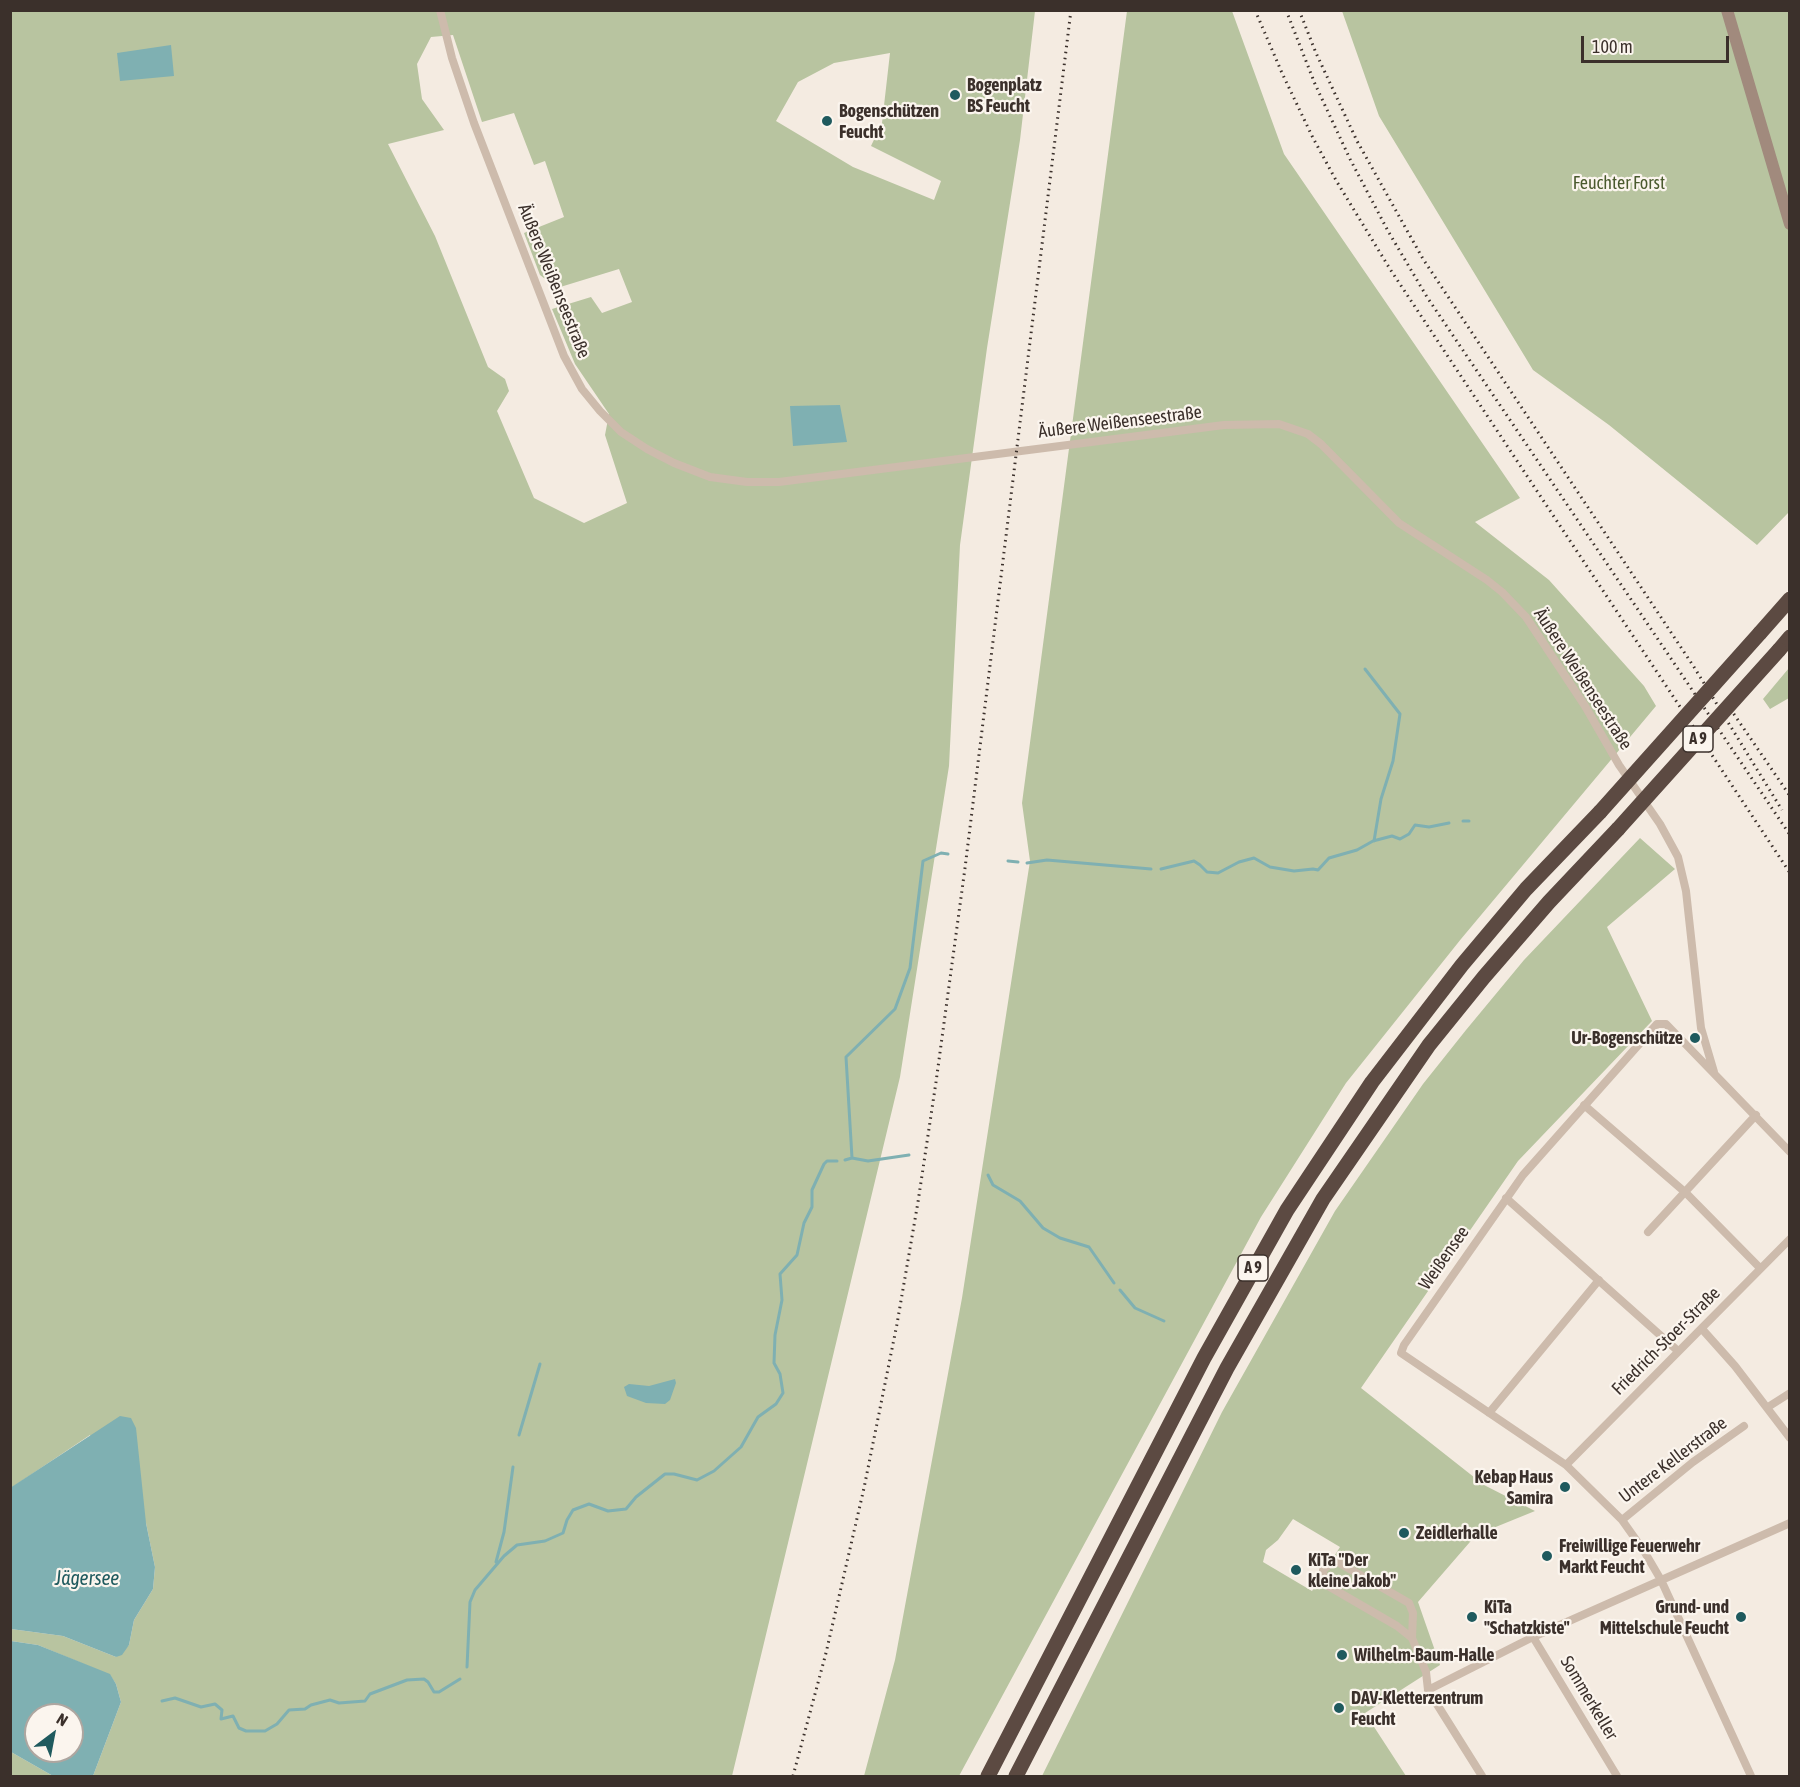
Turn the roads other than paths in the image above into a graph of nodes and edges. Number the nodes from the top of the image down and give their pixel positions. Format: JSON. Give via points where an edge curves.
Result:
{"nodes":[{"id":1,"x":440,"y":10,"type":"edge"},
{"id":2,"x":1727,"y":10,"type":"edge"},
{"id":3,"x":1790,"y":224,"type":"edge"},
{"id":4,"x":1790,"y":599,"type":"edge"},
{"id":5,"x":1790,"y":637,"type":"edge"},
{"id":6,"x":1714,"y":1072,"type":"junction"},
{"id":7,"x":1584,"y":1106,"type":"junction"},
{"id":8,"x":1756,"y":1115,"type":"junction"},
{"id":9,"x":1790,"y":1152,"type":"edge"},
{"id":10,"x":1686,"y":1193,"type":"junction"},
{"id":11,"x":1506,"y":1198,"type":"junction"},
{"id":12,"x":1648,"y":1232,"type":"dead end"},
{"id":13,"x":1790,"y":1239,"type":"edge"},
{"id":14,"x":1760,"y":1268,"type":"junction"},
{"id":15,"x":1599,"y":1280,"type":"junction"},
{"id":16,"x":1702,"y":1329,"type":"junction"},
{"id":17,"x":1678,"y":1351,"type":"junction"},
{"id":18,"x":1790,"y":1393,"type":"edge"},
{"id":19,"x":1768,"y":1407,"type":"junction"},
{"id":20,"x":1489,"y":1413,"type":"junction"},
{"id":21,"x":1744,"y":1426,"type":"dead end"},
{"id":22,"x":1790,"y":1438,"type":"edge"},
{"id":23,"x":1566,"y":1465,"type":"junction"},
{"id":24,"x":1622,"y":1520,"type":"junction"},
{"id":25,"x":1790,"y":1523,"type":"edge"},
{"id":26,"x":1661,"y":1580,"type":"junction"},
{"id":27,"x":1533,"y":1637,"type":"junction"},
{"id":28,"x":1412,"y":1638,"type":"junction"},
{"id":29,"x":1428,"y":1690,"type":"junction"},
{"id":30,"x":988,"y":1776,"type":"edge"},
{"id":31,"x":1016,"y":1776,"type":"edge"},
{"id":32,"x":1482,"y":1776,"type":"edge"},
{"id":33,"x":1617,"y":1776,"type":"edge"},
{"id":34,"x":1751,"y":1776,"type":"edge"}],
"edges":[{"from":1,"to":6,"type":"street","name":"Äußere Weißenseestraße","via":[[474,123],[564,356],[582,389],[600,411],[621,432],[665,459],[710,477],[779,482],[1224,425],[1279,424],[1308,434],[1322,444],[1399,523],[1487,580],[1526,617],[1678,857],[1686,891],[1701,1028]]},
{"from":2,"to":3,"type":"main road"},
{"from":4,"to":30,"type":"highway","number":"A 9","bridge":true,"via":[[1526,889],[1372,1082],[1287,1210],[1204,1358]]},
{"from":5,"to":31,"type":"highway","number":"A 9","bridge":true,"via":[[1549,902],[1484,977],[1393,1094],[1323,1199],[1227,1368]]},
{"from":6,"to":7,"type":"street","via":[[1666,1024],[1657,1024]]},
{"from":6,"to":8,"type":"street"},
{"from":7,"to":10,"type":"street"},
{"from":7,"to":11,"type":"street"},
{"from":8,"to":9,"type":"street"},
{"from":8,"to":10,"type":"street"},
{"from":10,"to":12,"type":"street"},
{"from":10,"to":14,"type":"street"},
{"from":11,"to":15,"type":"street"},
{"from":11,"to":20,"type":"street","name":"Weißensee","via":[[1401,1353]]},
{"from":13,"to":14,"type":"street","name":"Friedrich-Stoer-Straße"},
{"from":14,"to":16,"type":"street","name":"Friedrich-Stoer-Straße"},
{"from":15,"to":17,"type":"street"},
{"from":15,"to":20,"type":"street"},
{"from":16,"to":17,"type":"street","name":"Friedrich-Stoer-Straße"},
{"from":16,"to":19,"type":"street"},
{"from":17,"to":23,"type":"street","name":"Friedrich-Stoer-Straße"},
{"from":18,"to":19,"type":"street"},
{"from":19,"to":22,"type":"street"},
{"from":20,"to":23,"type":"street","name":"Weißensee"},
{"from":21,"to":24,"type":"street","name":"Untere Kellerstraße"},
{"from":23,"to":24,"type":"street","name":"Untere Kellerstraße"},
{"from":24,"to":26,"type":"street","name":"Untere Kellerstraße"},
{"from":25,"to":26,"type":"street"},
{"from":26,"to":27,"type":"street"},
{"from":26,"to":34,"type":"street","name":"Untere Kellerstraße"},
{"from":27,"to":29,"type":"street"},
{"from":27,"to":33,"type":"street","name":"Sommerkeller"},
{"from":28,"to":28,"type":"street","via":[[1413,1613],[1409,1603],[1334,1560],[1323,1570],[1323,1583]]},
{"from":28,"to":29,"type":"street","via":[[1426,1672]]},
{"from":29,"to":32,"type":"street"}]}
